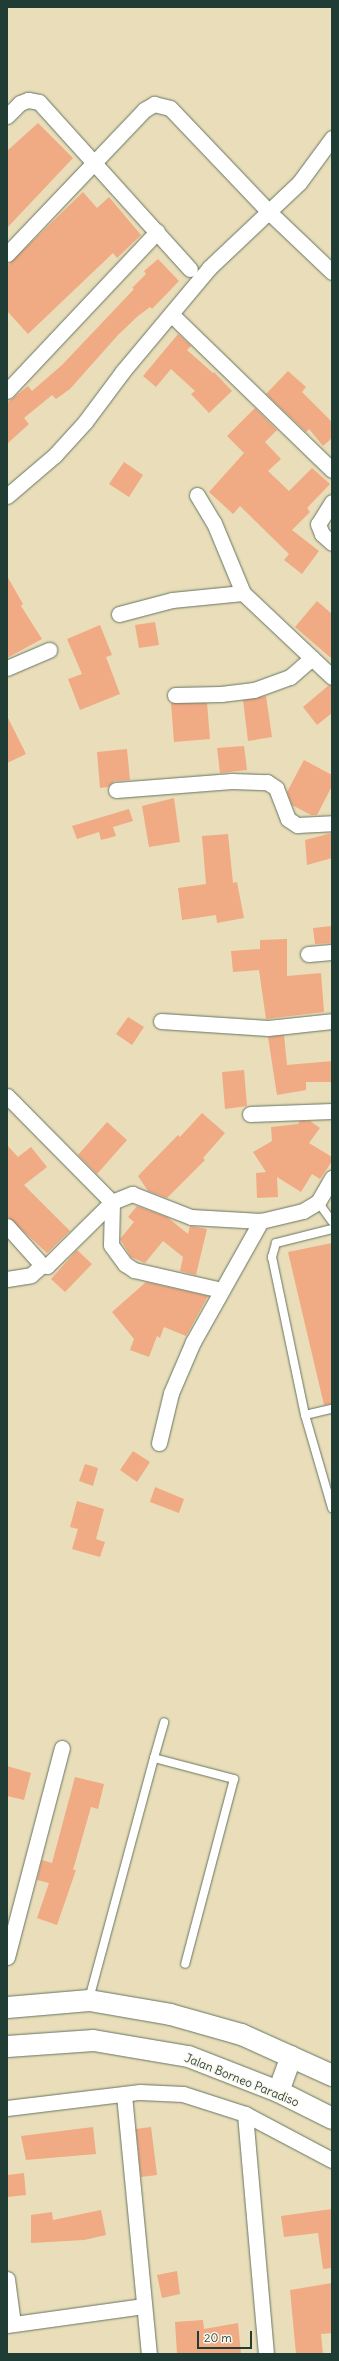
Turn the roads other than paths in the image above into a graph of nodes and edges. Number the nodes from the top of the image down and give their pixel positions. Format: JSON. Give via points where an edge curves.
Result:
{"nodes":[{"id":1,"x":7,"y":116,"type":"edge"},
{"id":2,"x":332,"y":138,"type":"edge"},
{"id":3,"x":95,"y":162,"type":"junction"},
{"id":4,"x":269,"y":212,"type":"junction"},
{"id":5,"x":156,"y":232,"type":"junction"},
{"id":6,"x":7,"y":254,"type":"edge"},
{"id":7,"x":190,"y":269,"type":"dead end"},
{"id":8,"x":332,"y":272,"type":"edge"},
{"id":9,"x":171,"y":314,"type":"junction"},
{"id":10,"x":7,"y":391,"type":"edge"},
{"id":11,"x":332,"y":470,"type":"edge"},
{"id":12,"x":197,"y":495,"type":"dead end"},
{"id":13,"x":7,"y":496,"type":"edge"},
{"id":14,"x":332,"y":502,"type":"edge"},
{"id":15,"x":332,"y":543,"type":"edge"},
{"id":16,"x":243,"y":593,"type":"junction"},
{"id":17,"x":119,"y":614,"type":"dead end"},
{"id":18,"x":49,"y":650,"type":"dead end"},
{"id":19,"x":312,"y":658,"type":"junction"},
{"id":20,"x":7,"y":668,"type":"edge"},
{"id":21,"x":332,"y":677,"type":"edge"},
{"id":22,"x":175,"y":694,"type":"dead end"},
{"id":23,"x":116,"y":790,"type":"dead end"},
{"id":24,"x":332,"y":823,"type":"edge"},
{"id":25,"x":332,"y":952,"type":"edge"},
{"id":26,"x":308,"y":954,"type":"dead end"},
{"id":27,"x":161,"y":1021,"type":"dead end"},
{"id":28,"x":332,"y":1021,"type":"edge"},
{"id":29,"x":7,"y":1096,"type":"edge"},
{"id":30,"x":332,"y":1110,"type":"edge"},
{"id":31,"x":250,"y":1114,"type":"dead end"},
{"id":32,"x":332,"y":1178,"type":"edge"},
{"id":33,"x":112,"y":1202,"type":"junction"},
{"id":34,"x":318,"y":1202,"type":"junction"},
{"id":35,"x":261,"y":1221,"type":"junction"},
{"id":36,"x":332,"y":1221,"type":"edge"},
{"id":37,"x":7,"y":1226,"type":"edge"},
{"id":38,"x":332,"y":1229,"type":"edge"},
{"id":39,"x":42,"y":1265,"type":"junction"},
{"id":40,"x":7,"y":1279,"type":"edge"},
{"id":41,"x":221,"y":1290,"type":"junction"},
{"id":42,"x":332,"y":1409,"type":"edge"},
{"id":43,"x":305,"y":1415,"type":"junction"},
{"id":44,"x":159,"y":1443,"type":"dead end"},
{"id":45,"x":330,"y":1495,"type":"edge"},
{"id":46,"x":332,"y":1508,"type":"edge"},
{"id":47,"x":164,"y":1722,"type":"dead end"},
{"id":48,"x":62,"y":1748,"type":"dead end"},
{"id":49,"x":154,"y":1758,"type":"junction"},
{"id":50,"x":7,"y":1957,"type":"edge"},
{"id":51,"x":185,"y":1964,"type":"dead end"},
{"id":52,"x":89,"y":2000,"type":"junction"},
{"id":53,"x":7,"y":2007,"type":"edge"},
{"id":54,"x":7,"y":2046,"type":"edge"},
{"id":55,"x":291,"y":2056,"type":"junction"},
{"id":56,"x":332,"y":2074,"type":"edge"},
{"id":57,"x":278,"y":2091,"type":"junction"},
{"id":58,"x":124,"y":2095,"type":"junction"},
{"id":59,"x":7,"y":2108,"type":"edge"},
{"id":60,"x":245,"y":2114,"type":"junction"},
{"id":61,"x":332,"y":2118,"type":"edge"},
{"id":62,"x":332,"y":2160,"type":"edge"},
{"id":63,"x":7,"y":2279,"type":"edge"},
{"id":64,"x":144,"y":2306,"type":"junction"},
{"id":65,"x":10,"y":2324,"type":"edge"},
{"id":66,"x":149,"y":2354,"type":"edge"},
{"id":67,"x":266,"y":2354,"type":"edge"}],
"edges":[{"from":1,"to":3,"type":"street","via":[[28,100],[39,102]]},
{"from":2,"to":4,"type":"street","via":[[299,183]]},
{"from":3,"to":4,"type":"street","via":[[144,110],[154,104],[170,108]]},
{"from":3,"to":5,"type":"street"},
{"from":3,"to":6,"type":"street"},
{"from":4,"to":8,"type":"street"},
{"from":4,"to":9,"type":"street","via":[[209,268]]},
{"from":5,"to":7,"type":"street"},
{"from":5,"to":10,"type":"street"},
{"from":9,"to":11,"type":"street"},
{"from":9,"to":13,"type":"street","via":[[123,371],[86,422],[55,455]]},
{"from":12,"to":16,"type":"street","via":[[214,523]]},
{"from":14,"to":15,"type":"street","via":[[318,524],[322,534]]},
{"from":16,"to":17,"type":"street","via":[[172,600]]},
{"from":16,"to":19,"type":"street"},
{"from":18,"to":20,"type":"street"},
{"from":19,"to":21,"type":"street"},
{"from":19,"to":22,"type":"street","via":[[290,677],[254,690],[221,694]]},
{"from":23,"to":24,"type":"street","via":[[232,781],[267,782],[276,788],[288,819],[296,825]]},
{"from":25,"to":26,"type":"street"},
{"from":27,"to":28,"type":"street","via":[[268,1028]]},
{"from":29,"to":33,"type":"street"},
{"from":30,"to":31,"type":"street"},
{"from":32,"to":34,"type":"street"},
{"from":33,"to":35,"type":"street","via":[[132,1194],[191,1217]]},
{"from":33,"to":39,"type":"street","via":[[51,1264]]},
{"from":33,"to":41,"type":"street","via":[[111,1245],[125,1264],[134,1270]]},
{"from":34,"to":35,"type":"street","via":[[303,1211]]},
{"from":34,"to":36,"type":"lane"},
{"from":35,"to":41,"type":"street"},
{"from":37,"to":39,"type":"street"},
{"from":38,"to":43,"type":"lane","via":[[276,1243],[272,1257]]},
{"from":39,"to":40,"type":"street","via":[[31,1275]]},
{"from":41,"to":44,"type":"street","via":[[193,1342],[171,1393]]},
{"from":42,"to":43,"type":"lane"},
{"from":43,"to":45,"type":"lane"},
{"from":45,"to":46,"type":"lane"},
{"from":47,"to":49,"type":"lane"},
{"from":48,"to":50,"type":"street"},
{"from":49,"to":51,"type":"lane","via":[[234,1779]]},
{"from":49,"to":52,"type":"lane"},
{"from":52,"to":53,"type":"street"},
{"from":52,"to":55,"type":"street","via":[[170,2014],[241,2034]]},
{"from":54,"to":57,"type":"street","name":"Jalan Borneo Paradiso","via":[[93,2040],[188,2056]]},
{"from":55,"to":56,"type":"street"},
{"from":55,"to":57,"type":"street"},
{"from":57,"to":61,"type":"street","name":"Jalan Borneo Paradiso"},
{"from":58,"to":59,"type":"street"},
{"from":58,"to":60,"type":"street","via":[[140,2092],[183,2094]]},
{"from":58,"to":64,"type":"street"},
{"from":60,"to":62,"type":"street"},
{"from":60,"to":67,"type":"street"},
{"from":63,"to":65,"type":"street"},
{"from":64,"to":65,"type":"street"},
{"from":64,"to":66,"type":"street"}]}
